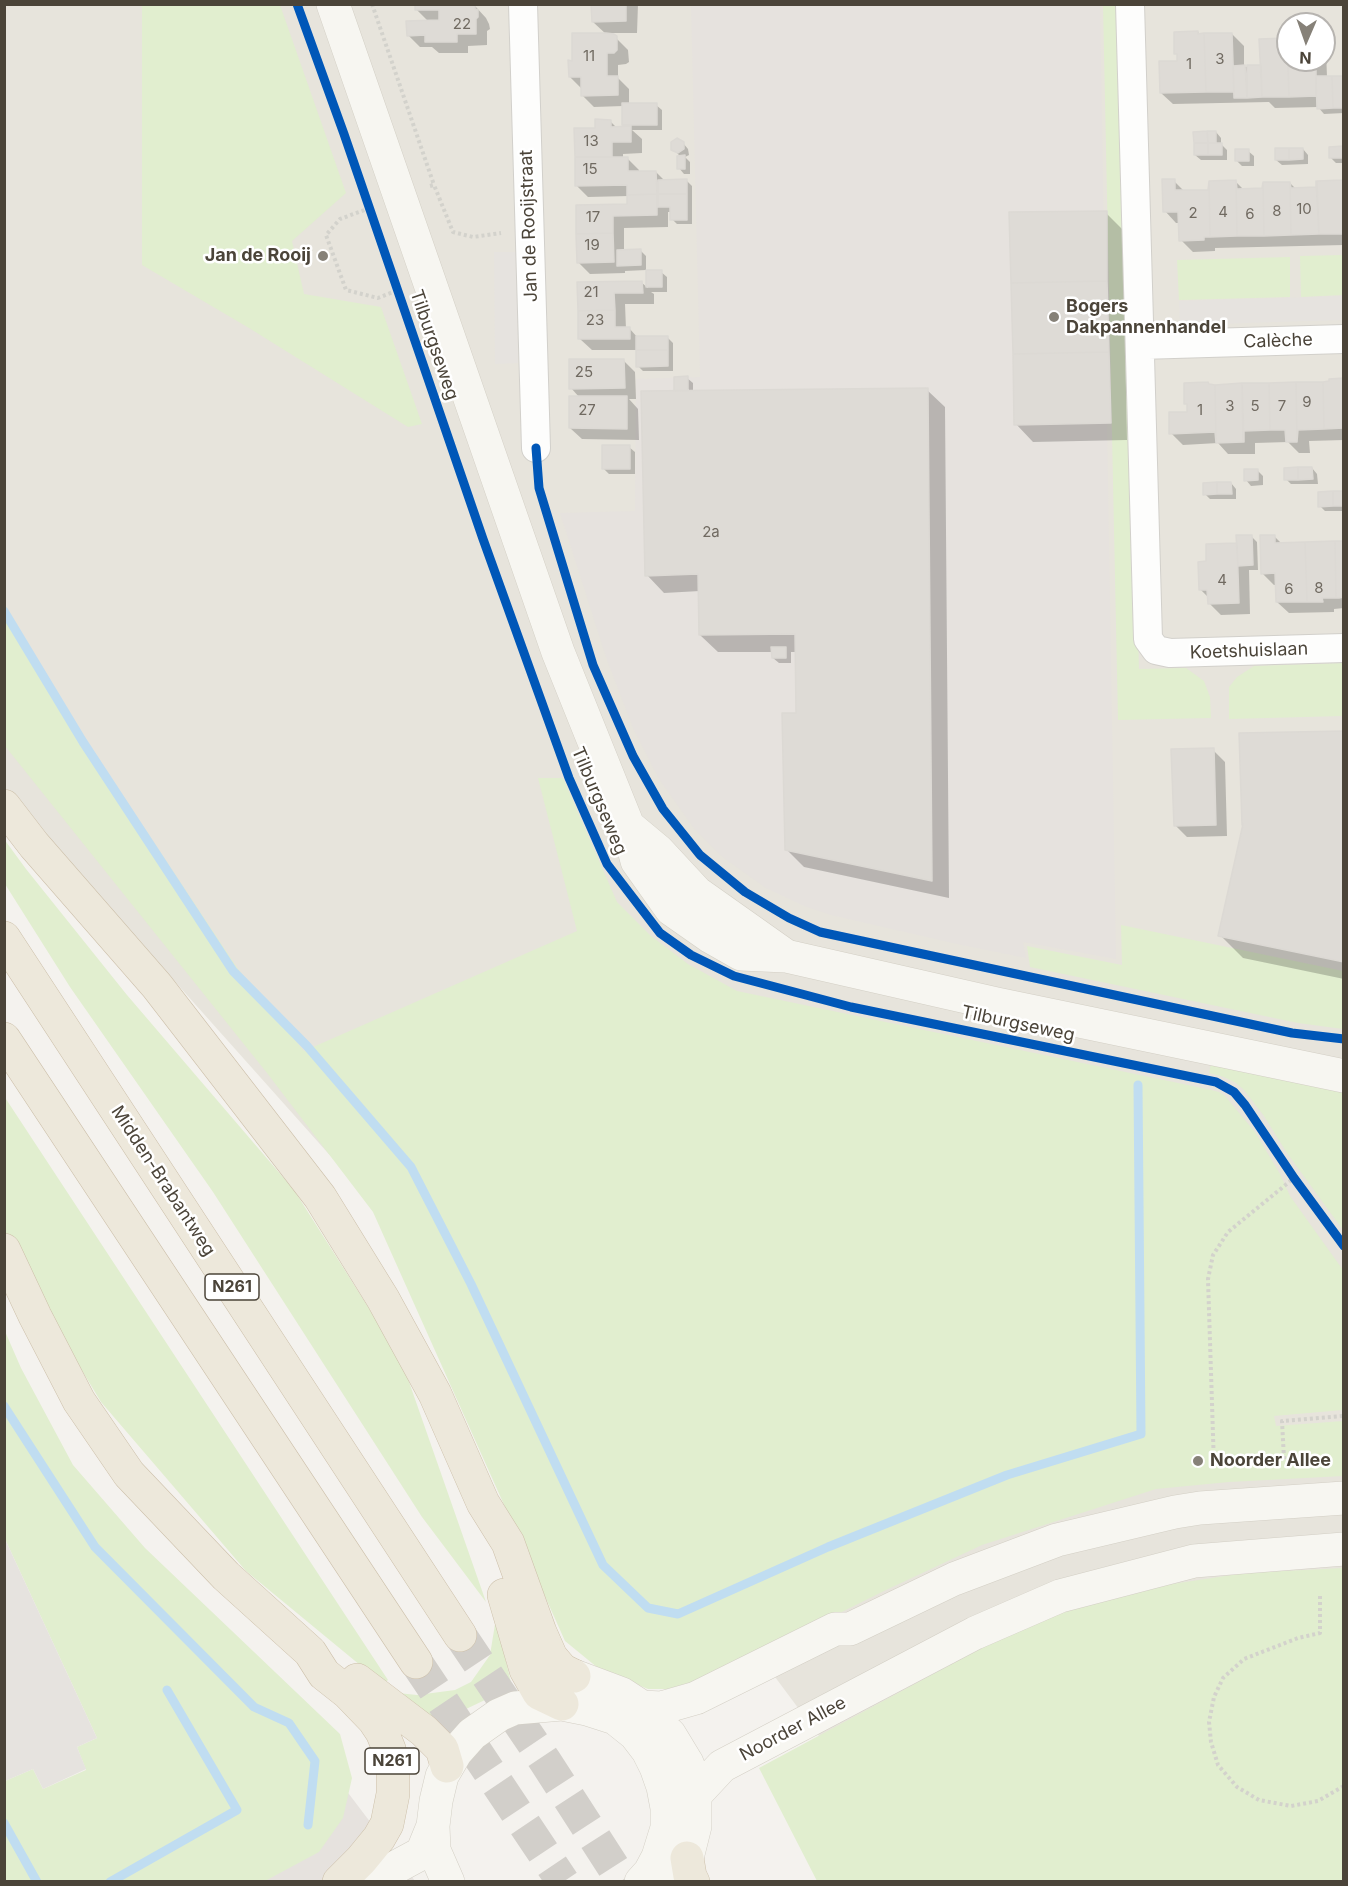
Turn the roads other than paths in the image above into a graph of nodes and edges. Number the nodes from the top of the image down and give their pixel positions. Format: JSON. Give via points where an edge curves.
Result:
{"nodes":[{"id":1,"x":333,"y":4,"type":"edge"},
{"id":2,"x":523,"y":4,"type":"edge"},
{"id":3,"x":1130,"y":4,"type":"edge"},
{"id":4,"x":1344,"y":339,"type":"edge"},
{"id":5,"x":1140,"y":345,"type":"junction"},
{"id":6,"x":536,"y":448,"type":"dead end"},
{"id":7,"x":1344,"y":648,"type":"edge"},
{"id":8,"x":4,"y":806,"type":"edge"},
{"id":9,"x":4,"y":939,"type":"edge"},
{"id":10,"x":4,"y":1039,"type":"edge"},
{"id":11,"x":1344,"y":1076,"type":"edge"},
{"id":12,"x":4,"y":1250,"type":"edge"},
{"id":13,"x":1344,"y":1498,"type":"edge"},
{"id":14,"x":1344,"y":1549,"type":"edge"},
{"id":15,"x":460,"y":1635,"type":"tunnel mouth"},
{"id":16,"x":310,"y":1652,"type":"junction"},
{"id":17,"x":416,"y":1662,"type":"tunnel mouth"},
{"id":18,"x":568,"y":1690,"type":"junction"},
{"id":19,"x":648,"y":1724,"type":"junction"},
{"id":20,"x":447,"y":1766,"type":"junction"},
{"id":21,"x":695,"y":1795,"type":"junction"},
{"id":22,"x":433,"y":1826,"type":"junction"},
{"id":23,"x":669,"y":1874,"type":"edge"},
{"id":24,"x":339,"y":1881,"type":"edge"},
{"id":25,"x":353,"y":1881,"type":"edge"},
{"id":26,"x":448,"y":1881,"type":"edge"}],
"edges":[{"from":1,"to":11,"type":"street","name":"Tilburgseweg","via":[[530,575],[628,826],[697,893],[786,956]]},
{"from":2,"to":6,"type":"street","name":"Jan de Rooijstraat"},
{"from":3,"to":5,"type":"street"},
{"from":4,"to":5,"type":"street","name":"Calèche"},
{"from":5,"to":7,"type":"street","name":"Koetshuislaan","via":[[1148,639],[1156,650],[1170,653]]},
{"from":8,"to":18,"type":"highway","via":[[157,986],[320,1197],[435,1394],[483,1503],[508,1543],[540,1632],[551,1658],[562,1670]]},
{"from":9,"to":15,"type":"highway","name":"Midden-Brabantweg","number":"N261"},
{"from":10,"to":17,"type":"highway","number":"N261"},
{"from":12,"to":16,"type":"highway","number":"N261","via":[[78,1401],[129,1474],[226,1576]]},
{"from":13,"to":19,"type":"street","via":[[1192,1509],[1057,1540],[954,1579],[850,1629],[842,1642],[705,1717],[678,1729]]},
{"from":14,"to":21,"type":"street","name":"Noorder Allee","via":[[1194,1561],[1060,1596],[975,1633],[722,1766]]},
{"from":16,"to":20,"type":"highway","number":"N261","via":[[332,1660],[424,1731],[442,1749]]},
{"from":16,"to":24,"type":"highway","number":"N261","via":[[324,1674],[374,1720],[393,1764],[387,1824],[362,1860]]},
{"from":18,"to":19,"type":"street","via":[[622,1694]]},
{"from":18,"to":20,"type":"street","via":[[499,1715],[472,1734]]},
{"from":19,"to":21,"type":"street","via":[[687,1763]]},
{"from":19,"to":23,"type":"street","via":[[648,1751],[657,1767],[667,1808]]},
{"from":20,"to":22,"type":"street"},
{"from":21,"to":23,"type":"street","via":[[695,1826]]},
{"from":22,"to":25,"type":"street","via":[[422,1853],[383,1874]]},
{"from":22,"to":26,"type":"street","via":[[434,1850]]}]}
